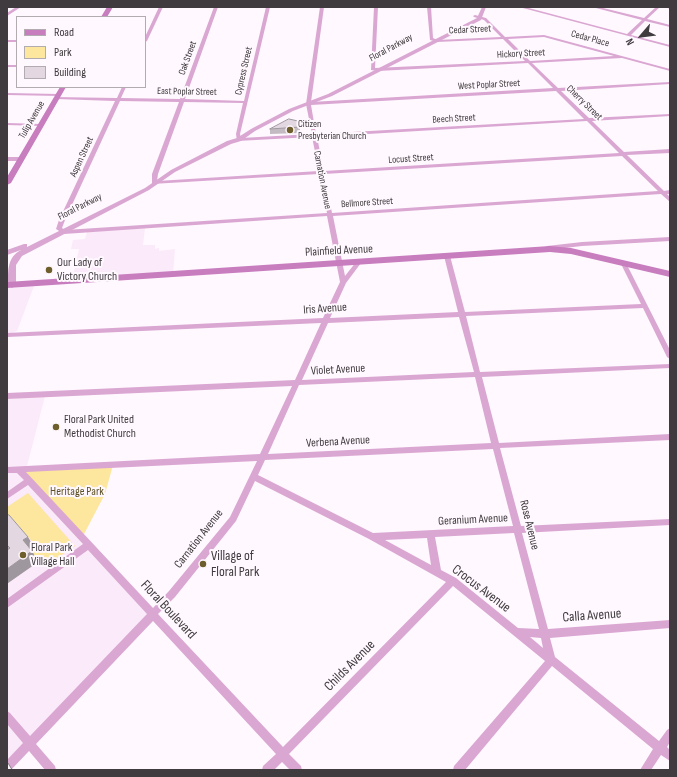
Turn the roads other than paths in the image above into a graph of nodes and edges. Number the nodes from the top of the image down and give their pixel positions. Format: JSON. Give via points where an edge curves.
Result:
{"nodes":[{"id":1,"x":19,"y":7,"type":"edge"},
{"id":2,"x":110,"y":7,"type":"edge"},
{"id":3,"x":161,"y":7,"type":"edge"},
{"id":4,"x":216,"y":7,"type":"edge"},
{"id":5,"x":268,"y":7,"type":"edge"},
{"id":6,"x":322,"y":7,"type":"edge"},
{"id":7,"x":376,"y":7,"type":"edge"},
{"id":8,"x":429,"y":7,"type":"edge"},
{"id":9,"x":478,"y":7,"type":"edge"},
{"id":10,"x":484,"y":7,"type":"edge"},
{"id":11,"x":521,"y":7,"type":"edge"},
{"id":12,"x":594,"y":7,"type":"edge"},
{"id":13,"x":658,"y":7,"type":"edge"},
{"id":14,"x":7,"y":15,"type":"edge"},
{"id":15,"x":105,"y":16,"type":"edge"},
{"id":16,"x":480,"y":17,"type":"junction"},
{"id":17,"x":644,"y":20,"type":"junction"},
{"id":18,"x":670,"y":26,"type":"edge"},
{"id":19,"x":628,"y":35,"type":"junction"},
{"id":20,"x":504,"y":38,"type":"junction"},
{"id":21,"x":146,"y":39,"type":"edge"},
{"id":22,"x":434,"y":40,"type":"junction"},
{"id":23,"x":670,"y":46,"type":"edge"},
{"id":24,"x":622,"y":57,"type":"junction"},
{"id":25,"x":529,"y":62,"type":"junction"},
{"id":26,"x":420,"y":68,"type":"joint"},
{"id":27,"x":376,"y":70,"type":"junction"},
{"id":28,"x":670,"y":70,"type":"edge"},
{"id":29,"x":670,"y":83,"type":"edge"},
{"id":30,"x":62,"y":88,"type":"edge"},
{"id":31,"x":124,"y":88,"type":"edge"},
{"id":32,"x":557,"y":90,"type":"junction"},
{"id":33,"x":7,"y":94,"type":"edge"},
{"id":34,"x":57,"y":96,"type":"junction"},
{"id":35,"x":118,"y":100,"type":"junction"},
{"id":36,"x":182,"y":100,"type":"junction"},
{"id":37,"x":246,"y":102,"type":"junction"},
{"id":38,"x":308,"y":104,"type":"junction"},
{"id":39,"x":670,"y":115,"type":"edge"},
{"id":40,"x":588,"y":120,"type":"junction"},
{"id":41,"x":7,"y":124,"type":"edge"},
{"id":42,"x":41,"y":125,"type":"junction"},
{"id":43,"x":314,"y":137,"type":"junction"},
{"id":44,"x":239,"y":140,"type":"junction"},
{"id":45,"x":670,"y":151,"type":"edge"},
{"id":46,"x":623,"y":154,"type":"junction"},
{"id":47,"x":7,"y":159,"type":"edge"},
{"id":48,"x":21,"y":159,"type":"junction"},
{"id":49,"x":321,"y":174,"type":"junction"},
{"id":50,"x":7,"y":183,"type":"edge"},
{"id":51,"x":154,"y":183,"type":"junction"},
{"id":52,"x":662,"y":192,"type":"junction"},
{"id":53,"x":670,"y":192,"type":"edge"},
{"id":54,"x":670,"y":200,"type":"edge"},
{"id":55,"x":329,"y":215,"type":"junction"},
{"id":56,"x":62,"y":230,"type":"junction"},
{"id":57,"x":670,"y":239,"type":"edge"},
{"id":58,"x":591,"y":244,"type":"junction"},
{"id":59,"x":544,"y":249,"type":"junction"},
{"id":60,"x":7,"y":252,"type":"edge"},
{"id":61,"x":18,"y":253,"type":"junction"},
{"id":62,"x":582,"y":254,"type":"junction"},
{"id":63,"x":447,"y":256,"type":"junction"},
{"id":64,"x":339,"y":263,"type":"junction"},
{"id":65,"x":358,"y":263,"type":"junction"},
{"id":66,"x":624,"y":264,"type":"junction"},
{"id":67,"x":670,"y":274,"type":"edge"},
{"id":68,"x":343,"y":282,"type":"junction"},
{"id":69,"x":9,"y":285,"type":"edge"},
{"id":70,"x":645,"y":306,"type":"junction"},
{"id":71,"x":462,"y":313,"type":"junction"},
{"id":72,"x":326,"y":321,"type":"junction"},
{"id":73,"x":7,"y":335,"type":"edge"},
{"id":74,"x":670,"y":357,"type":"edge"},
{"id":75,"x":670,"y":366,"type":"edge"},
{"id":76,"x":478,"y":374,"type":"junction"},
{"id":77,"x":298,"y":382,"type":"junction"},
{"id":78,"x":7,"y":396,"type":"edge"},
{"id":79,"x":670,"y":437,"type":"edge"},
{"id":80,"x":496,"y":445,"type":"junction"},
{"id":81,"x":263,"y":457,"type":"junction"},
{"id":82,"x":18,"y":469,"type":"junction"},
{"id":83,"x":7,"y":470,"type":"edge"},
{"id":84,"x":254,"y":477,"type":"junction"},
{"id":85,"x":29,"y":481,"type":"junction"},
{"id":86,"x":7,"y":496,"type":"edge"},
{"id":87,"x":670,"y":522,"type":"edge"},
{"id":88,"x":518,"y":530,"type":"junction"},
{"id":89,"x":430,"y":534,"type":"junction"},
{"id":90,"x":372,"y":537,"type":"junction"},
{"id":91,"x":88,"y":545,"type":"junction"},
{"id":92,"x":437,"y":573,"type":"junction"},
{"id":93,"x":453,"y":581,"type":"junction"},
{"id":94,"x":7,"y":604,"type":"edge"},
{"id":95,"x":152,"y":614,"type":"junction"},
{"id":96,"x":670,"y":624,"type":"edge"},
{"id":97,"x":517,"y":632,"type":"junction"},
{"id":98,"x":544,"y":634,"type":"junction"},
{"id":99,"x":551,"y":660,"type":"junction"},
{"id":100,"x":7,"y":716,"type":"edge"},
{"id":101,"x":670,"y":733,"type":"edge"},
{"id":102,"x":30,"y":743,"type":"junction"},
{"id":103,"x":660,"y":747,"type":"junction"},
{"id":104,"x":282,"y":754,"type":"junction"},
{"id":105,"x":670,"y":756,"type":"edge"},
{"id":106,"x":7,"y":766,"type":"edge"},
{"id":107,"x":51,"y":770,"type":"edge"},
{"id":108,"x":267,"y":770,"type":"edge"},
{"id":109,"x":297,"y":770,"type":"edge"},
{"id":110,"x":458,"y":770,"type":"edge"},
{"id":111,"x":645,"y":770,"type":"edge"}],
"edges":[{"from":1,"to":14,"type":"street"},
{"from":2,"to":15,"type":"main road"},
{"from":3,"to":21,"type":"street"},
{"from":4,"to":36,"type":"street","name":"Oak Street"},
{"from":5,"to":37,"type":"street","name":"Cypress Street"},
{"from":6,"to":38,"type":"street","name":"Carnation Avenue"},
{"from":7,"to":27,"type":"street"},
{"from":8,"to":22,"type":"street"},
{"from":9,"to":16,"type":"street"},
{"from":10,"to":16,"type":"street"},
{"from":11,"to":19,"type":"street"},
{"from":12,"to":17,"type":"street"},
{"from":13,"to":17,"type":"street"},
{"from":16,"to":20,"type":"street","name":"Cherry Street"},
{"from":16,"to":22,"type":"street","name":"Floral Parkway"},
{"from":17,"to":18,"type":"street"},
{"from":17,"to":19,"type":"street"},
{"from":19,"to":23,"type":"street"},
{"from":20,"to":22,"type":"street","name":"Cedar Street"},
{"from":20,"to":24,"type":"street","name":"Cedar Place","via":[[544,36]]},
{"from":20,"to":25,"type":"street","name":"Cherry Street"},
{"from":22,"to":27,"type":"street","name":"Floral Parkway"},
{"from":24,"to":25,"type":"street","name":"Hickory Street"},
{"from":24,"to":28,"type":"street","name":"Cedar Place"},
{"from":25,"to":26,"type":"street","name":"Hickory Street"},
{"from":25,"to":32,"type":"street","name":"Cherry Street"},
{"from":26,"to":27,"type":"street","name":"Floral Parkway"},
{"from":27,"to":38,"type":"street","name":"Floral Parkway"},
{"from":29,"to":32,"type":"street","name":"West Poplar Street"},
{"from":30,"to":34,"type":"main road","name":"Tulip Avenue"},
{"from":31,"to":35,"type":"street","name":"Aspen Street"},
{"from":32,"to":38,"type":"street","name":"West Poplar Street"},
{"from":32,"to":40,"type":"street","name":"Cherry Street"},
{"from":33,"to":34,"type":"street","name":"East Poplar Street"},
{"from":34,"to":35,"type":"street","name":"East Poplar Street"},
{"from":34,"to":42,"type":"main road","name":"Tulip Avenue"},
{"from":35,"to":36,"type":"street","name":"East Poplar Street"},
{"from":35,"to":56,"type":"street","name":"Aspen Street"},
{"from":36,"to":37,"type":"street","name":"East Poplar Street"},
{"from":36,"to":51,"type":"street","name":"Oak Street"},
{"from":37,"to":44,"type":"street","name":"Cypress Street","via":[[238,134]]},
{"from":38,"to":43,"type":"street","name":"Carnation Avenue"},
{"from":38,"to":44,"type":"street","name":"Floral Parkway","via":[[296,113]]},
{"from":39,"to":40,"type":"street","name":"Beech Street"},
{"from":40,"to":43,"type":"street","name":"Beech Street"},
{"from":40,"to":46,"type":"street","name":"Cherry Street"},
{"from":41,"to":42,"type":"street"},
{"from":42,"to":48,"type":"main road","name":"Tulip Avenue"},
{"from":43,"to":44,"type":"street","name":"Beech Street"},
{"from":43,"to":49,"type":"street","name":"Carnation Avenue"},
{"from":44,"to":51,"type":"street","name":"Floral Parkway","via":[[234,145],[204,157]]},
{"from":45,"to":46,"type":"street","name":"Locust Street"},
{"from":46,"to":49,"type":"street","name":"Locust Street"},
{"from":46,"to":52,"type":"street","name":"Cherry Street"},
{"from":47,"to":48,"type":"street"},
{"from":48,"to":50,"type":"main road","name":"Tulip Avenue"},
{"from":49,"to":51,"type":"street","name":"Locust Street"},
{"from":49,"to":55,"type":"street","name":"Carnation Avenue"},
{"from":51,"to":56,"type":"street","name":"Floral Parkway","via":[[148,189]]},
{"from":52,"to":53,"type":"street","name":"Bellmore Street"},
{"from":52,"to":54,"type":"street","name":"Cherry Street"},
{"from":52,"to":55,"type":"street","name":"Bellmore Street"},
{"from":55,"to":56,"type":"street","name":"Bellmore Street"},
{"from":55,"to":64,"type":"street","name":"Carnation Avenue"},
{"from":56,"to":61,"type":"street","name":"Floral Parkway"},
{"from":57,"to":58,"type":"street"},
{"from":58,"to":59,"type":"street","via":[[562,245]]},
{"from":58,"to":62,"type":"street","via":[[584,248]]},
{"from":59,"to":62,"type":"main road","name":"Plainfield Avenue"},
{"from":59,"to":63,"type":"main road","name":"Plainfield Avenue"},
{"from":60,"to":61,"type":"street","name":"Floral Parkway"},
{"from":61,"to":69,"type":"street","via":[[12,265]]},
{"from":62,"to":66,"type":"main road","name":"Plainfield Avenue"},
{"from":63,"to":65,"type":"main road","name":"Plainfield Avenue"},
{"from":63,"to":71,"type":"street","name":"Rose Avenue"},
{"from":64,"to":65,"type":"main road","name":"Plainfield Avenue"},
{"from":64,"to":68,"type":"street","name":"Carnation Avenue"},
{"from":64,"to":69,"type":"main road","name":"Plainfield Avenue"},
{"from":65,"to":68,"type":"street","name":"Carnation Avenue"},
{"from":66,"to":67,"type":"main road","name":"Plainfield Avenue"},
{"from":66,"to":70,"type":"street"},
{"from":68,"to":72,"type":"street","name":"Carnation Avenue"},
{"from":70,"to":71,"type":"street","name":"Iris Avenue"},
{"from":70,"to":74,"type":"street"},
{"from":71,"to":72,"type":"street","name":"Iris Avenue","via":[[341,318]]},
{"from":71,"to":76,"type":"street","name":"Rose Avenue"},
{"from":72,"to":73,"type":"street","name":"Iris Avenue"},
{"from":72,"to":77,"type":"street","name":"Carnation Avenue"},
{"from":75,"to":76,"type":"street","name":"Violet Avenue"},
{"from":76,"to":77,"type":"street","name":"Violet Avenue"},
{"from":76,"to":80,"type":"street","name":"Rose Avenue"},
{"from":77,"to":78,"type":"street","name":"Violet Avenue"},
{"from":77,"to":81,"type":"street","name":"Carnation Avenue"},
{"from":79,"to":80,"type":"street","name":"Verbena Avenue"},
{"from":80,"to":81,"type":"street","name":"Verbena Avenue"},
{"from":80,"to":88,"type":"street","name":"Rose Avenue"},
{"from":81,"to":82,"type":"street","name":"Verbena Avenue"},
{"from":81,"to":84,"type":"street","name":"Carnation Avenue"},
{"from":82,"to":83,"type":"street","name":"Verbena Avenue"},
{"from":82,"to":85,"type":"street","name":"Floral Boulevard"},
{"from":84,"to":90,"type":"street","name":"Crocus Avenue"},
{"from":84,"to":95,"type":"street","name":"Carnation Avenue","via":[[233,519],[172,594]]},
{"from":85,"to":86,"type":"street"},
{"from":85,"to":91,"type":"street","name":"Floral Boulevard"},
{"from":87,"to":88,"type":"street","name":"Geranium Avenue"},
{"from":88,"to":89,"type":"street","name":"Geranium Avenue"},
{"from":88,"to":98,"type":"street","name":"Rose Avenue"},
{"from":89,"to":90,"type":"street","name":"Geranium Avenue"},
{"from":89,"to":92,"type":"street"},
{"from":90,"to":92,"type":"street","name":"Crocus Avenue"},
{"from":91,"to":94,"type":"street"},
{"from":91,"to":95,"type":"street","name":"Floral Boulevard"},
{"from":92,"to":93,"type":"street","name":"Crocus Avenue"},
{"from":93,"to":97,"type":"street","name":"Crocus Avenue"},
{"from":93,"to":104,"type":"street","name":"Childs Avenue"},
{"from":95,"to":102,"type":"street","name":"Carnation Avenue"},
{"from":95,"to":104,"type":"street","name":"Floral Boulevard"},
{"from":96,"to":98,"type":"street","name":"Calla Avenue"},
{"from":97,"to":98,"type":"street","name":"Calla Avenue"},
{"from":97,"to":99,"type":"street","name":"Crocus Avenue"},
{"from":98,"to":99,"type":"street","name":"Rose Avenue"},
{"from":99,"to":103,"type":"street","name":"Crocus Avenue"},
{"from":99,"to":110,"type":"street"},
{"from":100,"to":102,"type":"street"},
{"from":101,"to":103,"type":"street"},
{"from":102,"to":106,"type":"street","name":"Carnation Avenue"},
{"from":102,"to":107,"type":"street"},
{"from":103,"to":105,"type":"street","name":"Crocus Avenue"},
{"from":103,"to":111,"type":"street"},
{"from":104,"to":108,"type":"street","name":"Childs Avenue"},
{"from":104,"to":109,"type":"street","name":"Floral Boulevard"}]}
